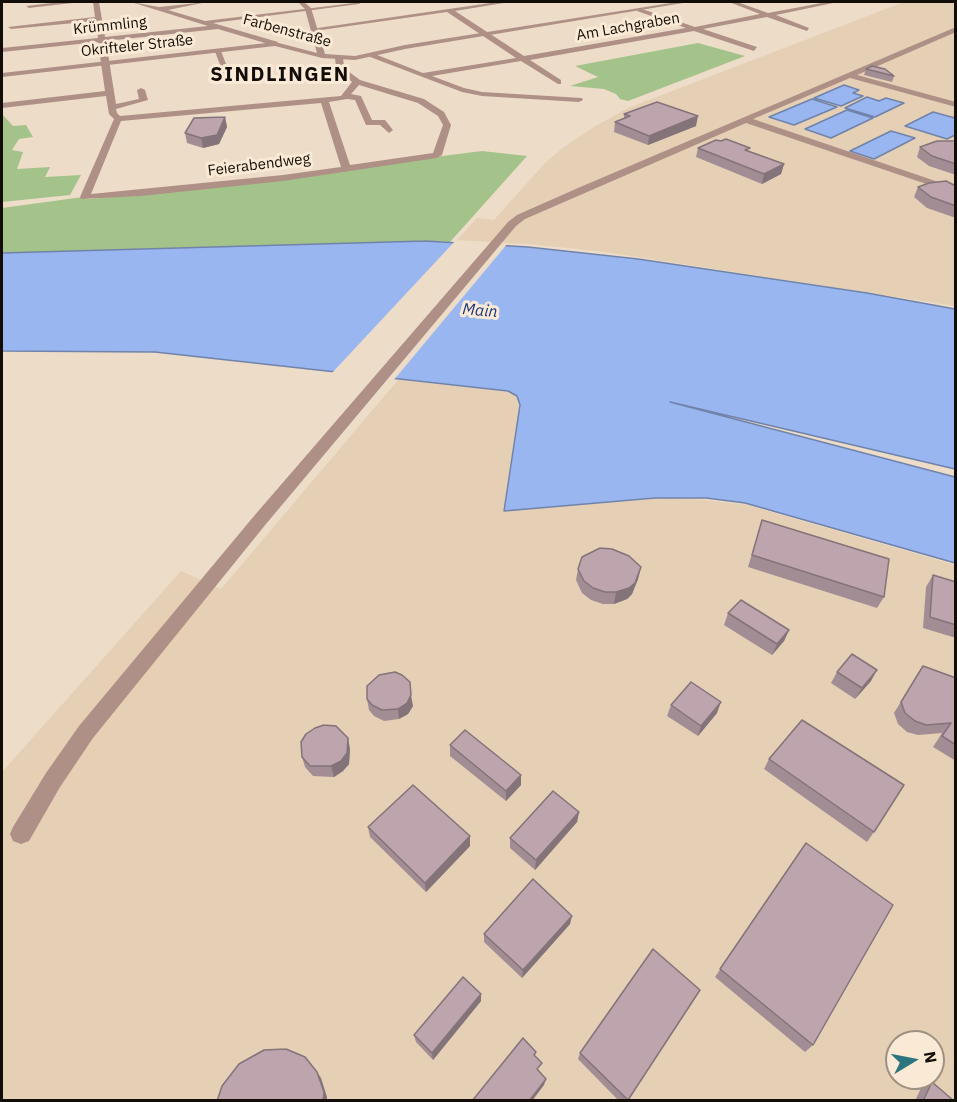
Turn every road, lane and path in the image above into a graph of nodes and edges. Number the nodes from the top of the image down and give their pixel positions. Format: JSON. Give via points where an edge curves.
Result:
{"nodes":[{"id":1,"x":78,"y":2,"type":"edge"},
{"id":2,"x":96,"y":2,"type":"edge"},
{"id":3,"x":134,"y":2,"type":"edge"},
{"id":4,"x":204,"y":2,"type":"edge"},
{"id":5,"x":301,"y":2,"type":"edge"},
{"id":6,"x":359,"y":2,"type":"edge"},
{"id":7,"x":507,"y":2,"type":"edge"},
{"id":8,"x":686,"y":2,"type":"edge"},
{"id":9,"x":732,"y":2,"type":"edge"},
{"id":10,"x":835,"y":2,"type":"edge"},
{"id":11,"x":29,"y":6,"type":"dead end"},
{"id":12,"x":308,"y":8,"type":"junction"},
{"id":13,"x":160,"y":9,"type":"junction"},
{"id":14,"x":448,"y":10,"type":"junction"},
{"id":15,"x":639,"y":10,"type":"junction"},
{"id":16,"x":768,"y":15,"type":"junction"},
{"id":17,"x":99,"y":19,"type":"junction"},
{"id":18,"x":204,"y":23,"type":"junction"},
{"id":19,"x":11,"y":27,"type":"dead end"},
{"id":20,"x":220,"y":27,"type":"junction"},
{"id":21,"x":314,"y":29,"type":"junction"},
{"id":22,"x":694,"y":29,"type":"junction"},
{"id":23,"x":807,"y":29,"type":"dead end"},
{"id":24,"x":956,"y":29,"type":"edge"},
{"id":25,"x":486,"y":34,"type":"junction"},
{"id":26,"x":932,"y":39,"type":"junction"},
{"id":27,"x":102,"y":40,"type":"junction"},
{"id":28,"x":944,"y":42,"type":"dead end"},
{"id":29,"x":275,"y":44,"type":"junction"},
{"id":30,"x":754,"y":49,"type":"dead end"},
{"id":31,"x":2,"y":50,"type":"edge"},
{"id":32,"x":217,"y":51,"type":"junction"},
{"id":33,"x":369,"y":55,"type":"junction"},
{"id":34,"x":322,"y":56,"type":"junction"},
{"id":35,"x":339,"y":58,"type":"junction"},
{"id":36,"x":523,"y":59,"type":"junction"},
{"id":37,"x":106,"y":63,"type":"junction"},
{"id":38,"x":2,"y":75,"type":"edge"},
{"id":39,"x":228,"y":75,"type":"dead end"},
{"id":40,"x":424,"y":75,"type":"junction"},
{"id":41,"x":849,"y":75,"type":"junction"},
{"id":42,"x":357,"y":82,"type":"junction"},
{"id":43,"x":558,"y":82,"type":"dead end"},
{"id":44,"x":141,"y":90,"type":"dead end"},
{"id":45,"x":564,"y":91,"type":"dead end"},
{"id":46,"x":110,"y":93,"type":"junction"},
{"id":47,"x":346,"y":96,"type":"junction"},
{"id":48,"x":537,"y":98,"type":"junction"},
{"id":49,"x":324,"y":100,"type":"junction"},
{"id":50,"x":579,"y":100,"type":"dead end"},
{"id":51,"x":2,"y":105,"type":"edge"},
{"id":52,"x":956,"y":105,"type":"edge"},
{"id":53,"x":112,"y":106,"type":"junction"},
{"id":54,"x":118,"y":119,"type":"junction"},
{"id":55,"x":747,"y":120,"type":"junction"},
{"id":56,"x":389,"y":130,"type":"dead end"},
{"id":57,"x":346,"y":168,"type":"junction"},
{"id":58,"x":956,"y":191,"type":"edge"},
{"id":59,"x":21,"y":834,"type":"dead end"}],
"edges":[{"from":1,"to":11,"type":"street"},
{"from":2,"to":17,"type":"street"},
{"from":3,"to":13,"type":"street","name":"Farbenstraße"},
{"from":4,"to":13,"type":"street"},
{"from":5,"to":12,"type":"street"},
{"from":6,"to":12,"type":"street"},
{"from":7,"to":14,"type":"street"},
{"from":8,"to":15,"type":"street"},
{"from":9,"to":16,"type":"street"},
{"from":10,"to":16,"type":"street","name":"Am Lachgraben"},
{"from":12,"to":18,"type":"street"},
{"from":12,"to":21,"type":"street"},
{"from":13,"to":18,"type":"street","name":"Farbenstraße"},
{"from":14,"to":21,"type":"street"},
{"from":14,"to":25,"type":"street"},
{"from":15,"to":22,"type":"street"},
{"from":15,"to":25,"type":"street"},
{"from":16,"to":22,"type":"street","name":"Am Lachgraben"},
{"from":16,"to":23,"type":"street"},
{"from":17,"to":19,"type":"street"},
{"from":17,"to":27,"type":"street"},
{"from":18,"to":20,"type":"street","name":"Farbenstraße"},
{"from":20,"to":27,"type":"street","name":"Krümmling"},
{"from":20,"to":29,"type":"street","name":"Farbenstraße"},
{"from":21,"to":34,"type":"street"},
{"from":22,"to":30,"type":"street"},
{"from":22,"to":36,"type":"street","name":"Am Lachgraben"},
{"from":24,"to":26,"type":"street"},
{"from":25,"to":33,"type":"street"},
{"from":25,"to":36,"type":"street"},
{"from":26,"to":28,"type":"street"},
{"from":26,"to":41,"type":"street"},
{"from":27,"to":31,"type":"street","name":"Krümmling"},
{"from":27,"to":37,"type":"street"},
{"from":29,"to":32,"type":"street","name":"Okrifteler Straße"},
{"from":29,"to":34,"type":"street","name":"Farbenstraße"},
{"from":32,"to":37,"type":"street","name":"Okrifteler Straße"},
{"from":32,"to":39,"type":"street"},
{"from":33,"to":35,"type":"street","name":"Farbenstraße"},
{"from":33,"to":40,"type":"street","name":"Farbenstraße"},
{"from":34,"to":35,"type":"street","name":"Farbenstraße"},
{"from":35,"to":42,"type":"street","via":[[340,67]]},
{"from":36,"to":40,"type":"street","name":"Am Lachgraben"},
{"from":36,"to":43,"type":"street"},
{"from":37,"to":38,"type":"street","name":"Okrifteler Straße"},
{"from":37,"to":46,"type":"street"},
{"from":40,"to":48,"type":"street","name":"Farbenstraße","via":[[462,90]]},
{"from":41,"to":52,"type":"street"},
{"from":41,"to":55,"type":"street"},
{"from":42,"to":47,"type":"street"},
{"from":42,"to":57,"type":"street","name":"Feierabendweg","via":[[421,101],[441,114],[447,126],[437,155]]},
{"from":44,"to":53,"type":"street","via":[[144,100]]},
{"from":45,"to":48,"type":"street","name":"Farbenstraße"},
{"from":46,"to":51,"type":"street"},
{"from":46,"to":53,"type":"street"},
{"from":47,"to":49,"type":"street"},
{"from":47,"to":56,"type":"street","via":[[358,98],[369,123],[382,122]]},
{"from":48,"to":50,"type":"street","name":"Farbenstraße"},
{"from":49,"to":54,"type":"street"},
{"from":49,"to":57,"type":"street"},
{"from":53,"to":54,"type":"street"},
{"from":54,"to":57,"type":"street","name":"Feierabendweg","via":[[85,195],[90,198]]},
{"from":55,"to":58,"type":"street"},
{"from":55,"to":59,"type":"street","via":[[521,217],[504,233],[86,732]]}]}
